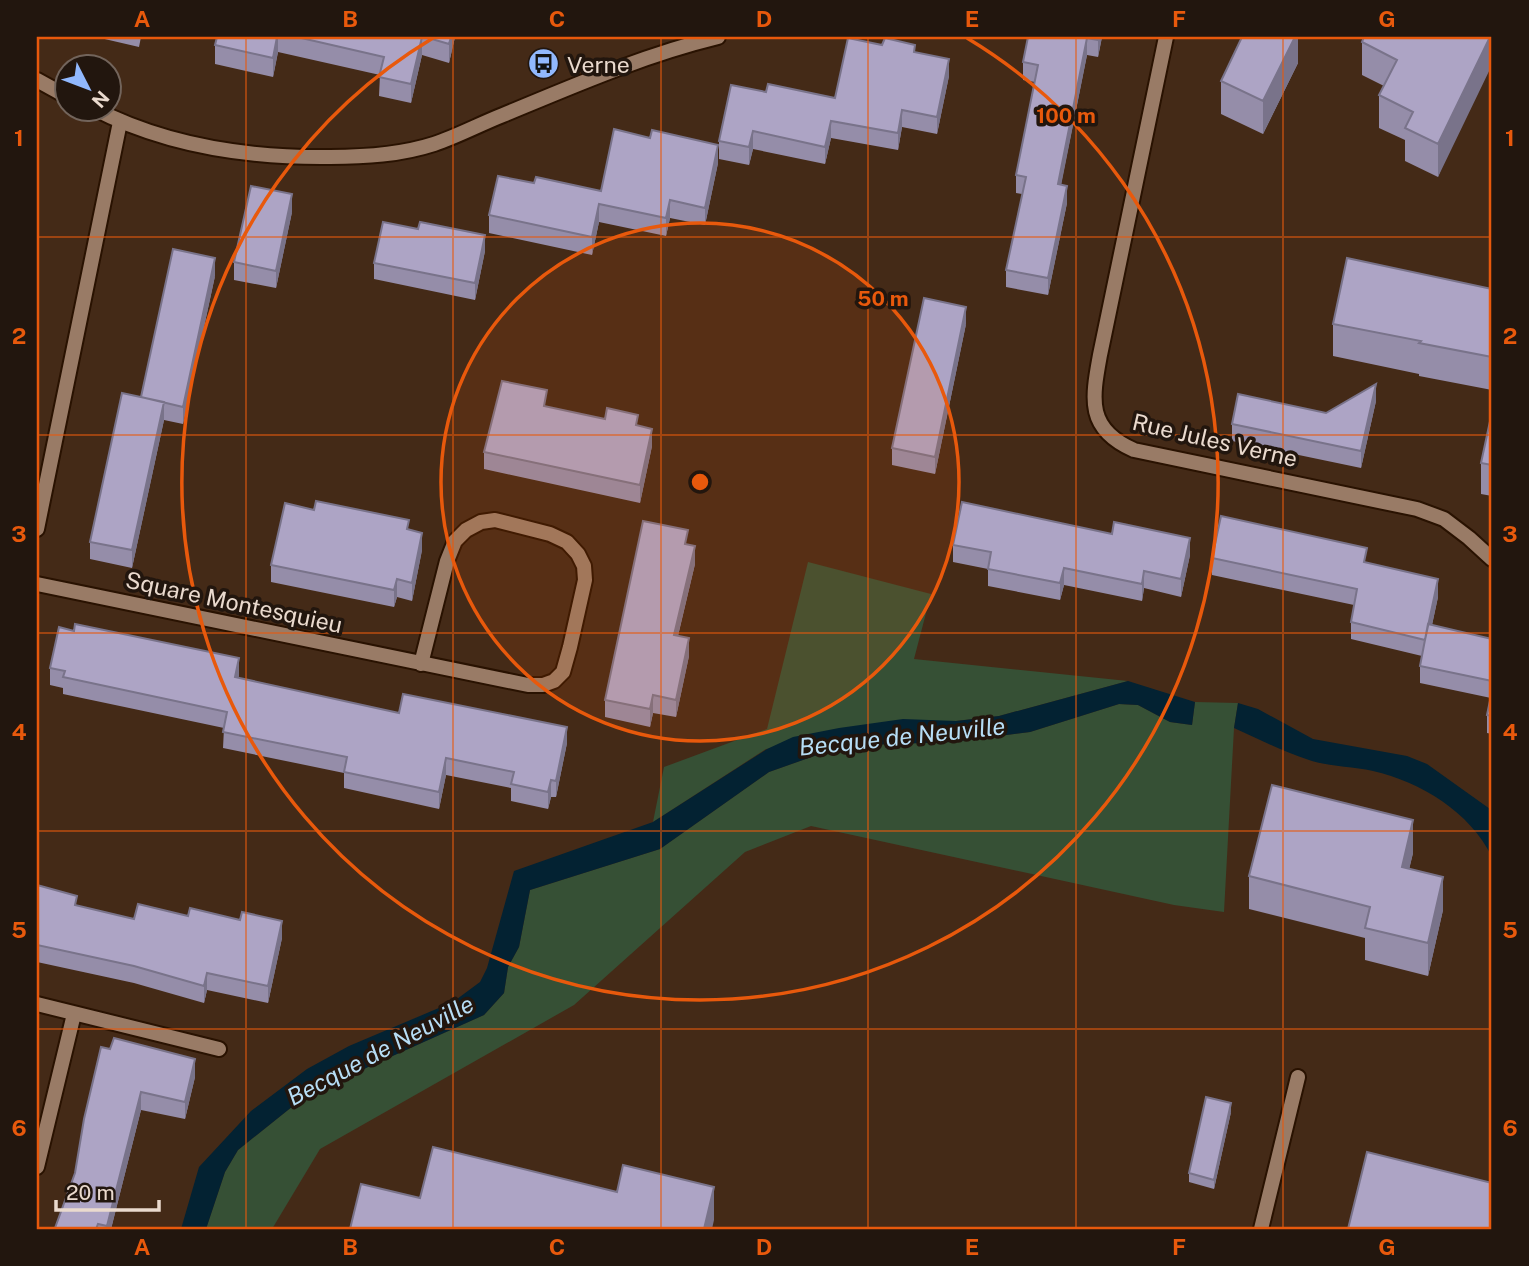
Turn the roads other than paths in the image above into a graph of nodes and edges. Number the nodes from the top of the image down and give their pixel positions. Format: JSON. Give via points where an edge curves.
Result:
{"nodes":[{"id":1,"x":718,"y":37,"type":"edge"},
{"id":2,"x":1166,"y":37,"type":"edge"},
{"id":3,"x":120,"y":122,"type":"joint"},
{"id":4,"x":37,"y":529,"type":"edge"},
{"id":5,"x":1492,"y":559,"type":"edge"},
{"id":6,"x":37,"y":584,"type":"edge"},
{"id":7,"x":422,"y":664,"type":"junction"},
{"id":8,"x":37,"y":1004,"type":"edge"},
{"id":9,"x":74,"y":1014,"type":"junction"},
{"id":10,"x":219,"y":1049,"type":"dead end"},
{"id":11,"x":1298,"y":1077,"type":"dead end"},
{"id":12,"x":37,"y":1167,"type":"edge"},
{"id":13,"x":1261,"y":1229,"type":"edge"}],
"edges":[{"from":1,"to":3,"type":"street","via":[[639,60],[436,143],[398,153],[360,157],[232,152]]},
{"from":2,"to":5,"type":"street","name":"Rue Jules Verne","via":[[1094,386],[1100,423],[1113,438],[1134,450],[1417,509],[1444,519]]},
{"from":3,"to":4,"type":"street"},
{"from":6,"to":7,"type":"street","name":"Square Montesquieu"},
{"from":7,"to":7,"type":"street","name":"Square Montesquieu","via":[[447,561],[455,541],[466,530],[495,520],[550,534],[578,554],[585,580],[563,672],[554,681],[528,685]]},
{"from":8,"to":9,"type":"street"},
{"from":9,"to":10,"type":"street"},
{"from":9,"to":12,"type":"street"},
{"from":11,"to":13,"type":"street"}]}
